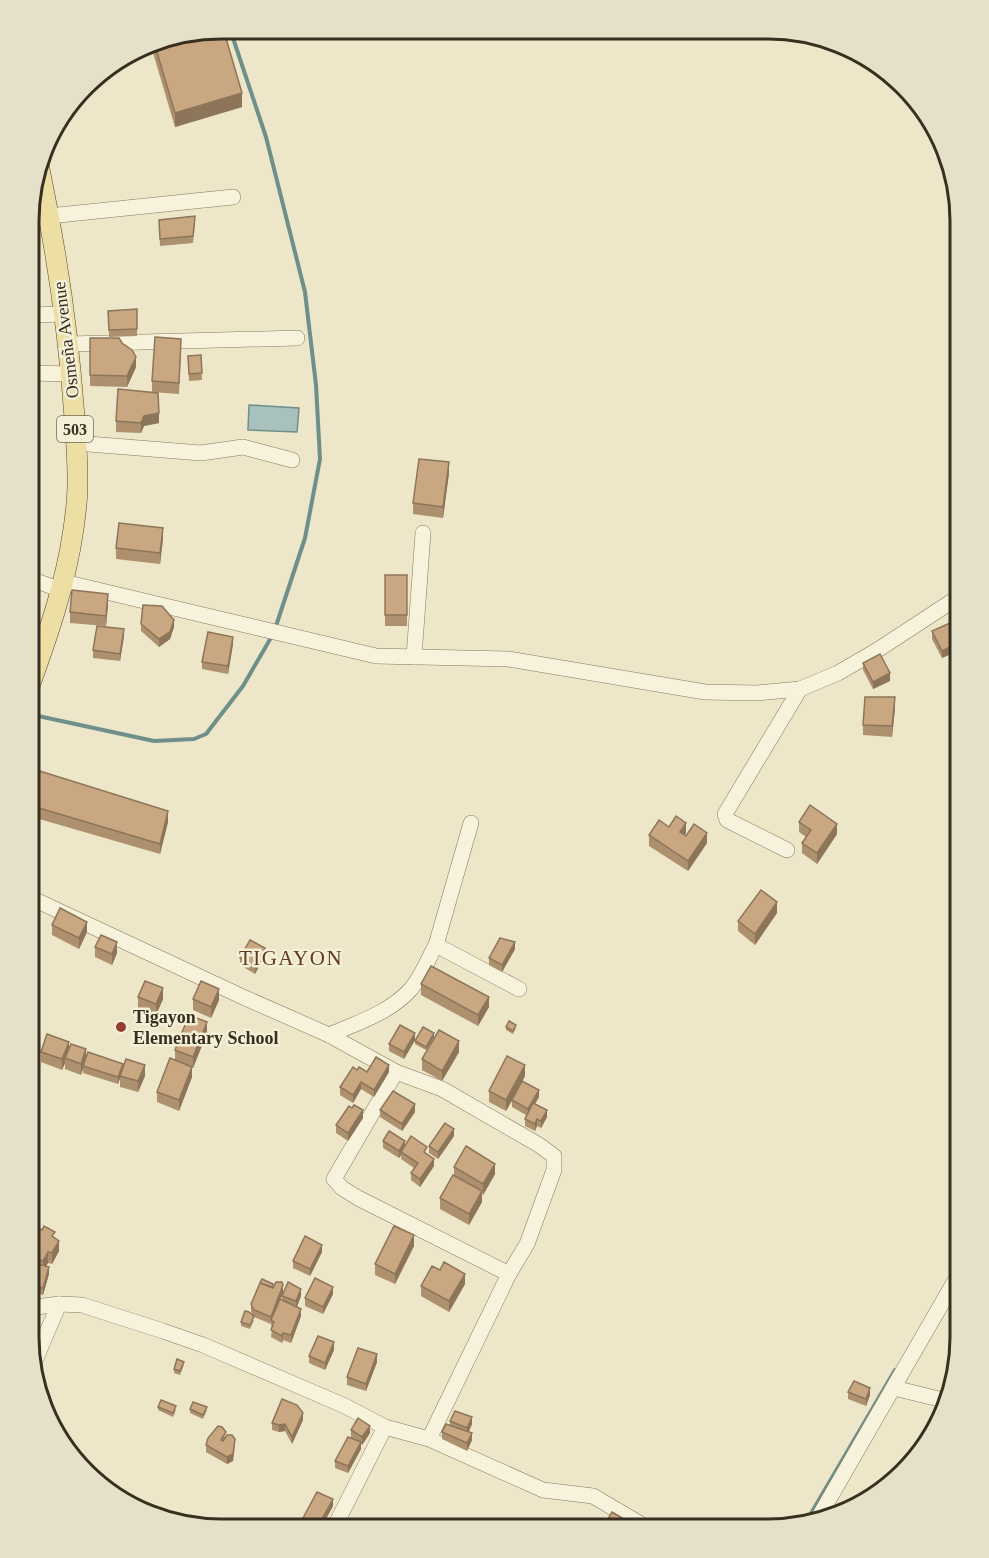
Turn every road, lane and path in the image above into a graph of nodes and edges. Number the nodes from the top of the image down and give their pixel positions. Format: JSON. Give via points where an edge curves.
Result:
{"nodes":[{"id":1,"x":43,"y":186,"type":"edge"},
{"id":2,"x":233,"y":197,"type":"dead end"},
{"id":3,"x":49,"y":216,"type":"junction"},
{"id":4,"x":64,"y":314,"type":"junction"},
{"id":5,"x":39,"y":315,"type":"edge"},
{"id":6,"x":297,"y":338,"type":"dead end"},
{"id":7,"x":69,"y":344,"type":"junction"},
{"id":8,"x":39,"y":374,"type":"edge"},
{"id":9,"x":71,"y":374,"type":"junction"},
{"id":10,"x":76,"y":443,"type":"junction"},
{"id":11,"x":292,"y":460,"type":"dead end"},
{"id":12,"x":423,"y":533,"type":"dead end"},
{"id":13,"x":39,"y":581,"type":"edge"},
{"id":14,"x":63,"y":586,"type":"junction"},
{"id":15,"x":950,"y":603,"type":"edge"},
{"id":16,"x":39,"y":657,"type":"edge"},
{"id":17,"x":414,"y":657,"type":"junction"},
{"id":18,"x":800,"y":689,"type":"junction"},
{"id":19,"x":471,"y":823,"type":"dead end"},
{"id":20,"x":787,"y":850,"type":"dead end"},
{"id":21,"x":39,"y":902,"type":"edge"},
{"id":22,"x":436,"y":945,"type":"junction"},
{"id":23,"x":519,"y":988,"type":"dead end"},
{"id":24,"x":329,"y":1035,"type":"junction"},
{"id":25,"x":396,"y":1072,"type":"junction"},
{"id":26,"x":509,"y":1274,"type":"junction"},
{"id":27,"x":950,"y":1290,"type":"edge"},
{"id":28,"x":59,"y":1304,"type":"junction"},
{"id":29,"x":39,"y":1307,"type":"edge"},
{"id":30,"x":40,"y":1349,"type":"edge"},
{"id":31,"x":894,"y":1388,"type":"junction"},
{"id":32,"x":938,"y":1399,"type":"edge"},
{"id":33,"x":385,"y":1427,"type":"junction"},
{"id":34,"x":429,"y":1439,"type":"junction"},
{"id":35,"x":823,"y":1510,"type":"edge"},
{"id":36,"x":339,"y":1519,"type":"edge"},
{"id":37,"x":632,"y":1519,"type":"edge"}],
"edges":[{"from":1,"to":3,"type":"main road","name":"Osmeña Avenue","number":"503"},
{"from":2,"to":3,"type":"street"},
{"from":3,"to":4,"type":"main road","name":"Osmeña Avenue","number":"503"},
{"from":4,"to":5,"type":"street"},
{"from":4,"to":7,"type":"main road","name":"Osmeña Avenue","number":"503"},
{"from":6,"to":7,"type":"street"},
{"from":7,"to":9,"type":"main road","name":"Osmeña Avenue","number":"503"},
{"from":8,"to":9,"type":"street"},
{"from":9,"to":10,"type":"main road","name":"Osmeña Avenue","number":"503"},
{"from":10,"to":11,"type":"street","via":[[201,453],[243,447]]},
{"from":10,"to":14,"type":"main road","name":"Osmeña Avenue","number":"503","via":[[77,496]]},
{"from":12,"to":17,"type":"street"},
{"from":13,"to":14,"type":"street"},
{"from":14,"to":16,"type":"main road","name":"Osmeña Avenue","number":"503"},
{"from":14,"to":17,"type":"street","via":[[376,656]]},
{"from":15,"to":18,"type":"street","via":[[838,673]]},
{"from":17,"to":18,"type":"street","via":[[508,659],[705,692]]},
{"from":18,"to":20,"type":"street","via":[[725,814],[727,820]]},
{"from":19,"to":22,"type":"street"},
{"from":21,"to":24,"type":"street"},
{"from":22,"to":23,"type":"street"},
{"from":22,"to":24,"type":"street","via":[[411,988],[396,1002],[373,1017]]},
{"from":24,"to":25,"type":"street"},
{"from":25,"to":26,"type":"street","via":[[442,1089],[554,1156],[554,1170],[527,1244]]},
{"from":25,"to":26,"type":"street","via":[[334,1179],[358,1198]]},
{"from":26,"to":34,"type":"street"},
{"from":27,"to":31,"type":"street"},
{"from":28,"to":29,"type":"street"},
{"from":28,"to":30,"type":"street"},
{"from":28,"to":33,"type":"street","via":[[82,1305],[193,1342],[345,1406]]},
{"from":31,"to":32,"type":"street"},
{"from":31,"to":35,"type":"street"},
{"from":33,"to":34,"type":"street"},
{"from":33,"to":36,"type":"street"},
{"from":34,"to":37,"type":"street","via":[[543,1490],[593,1496]]}]}
